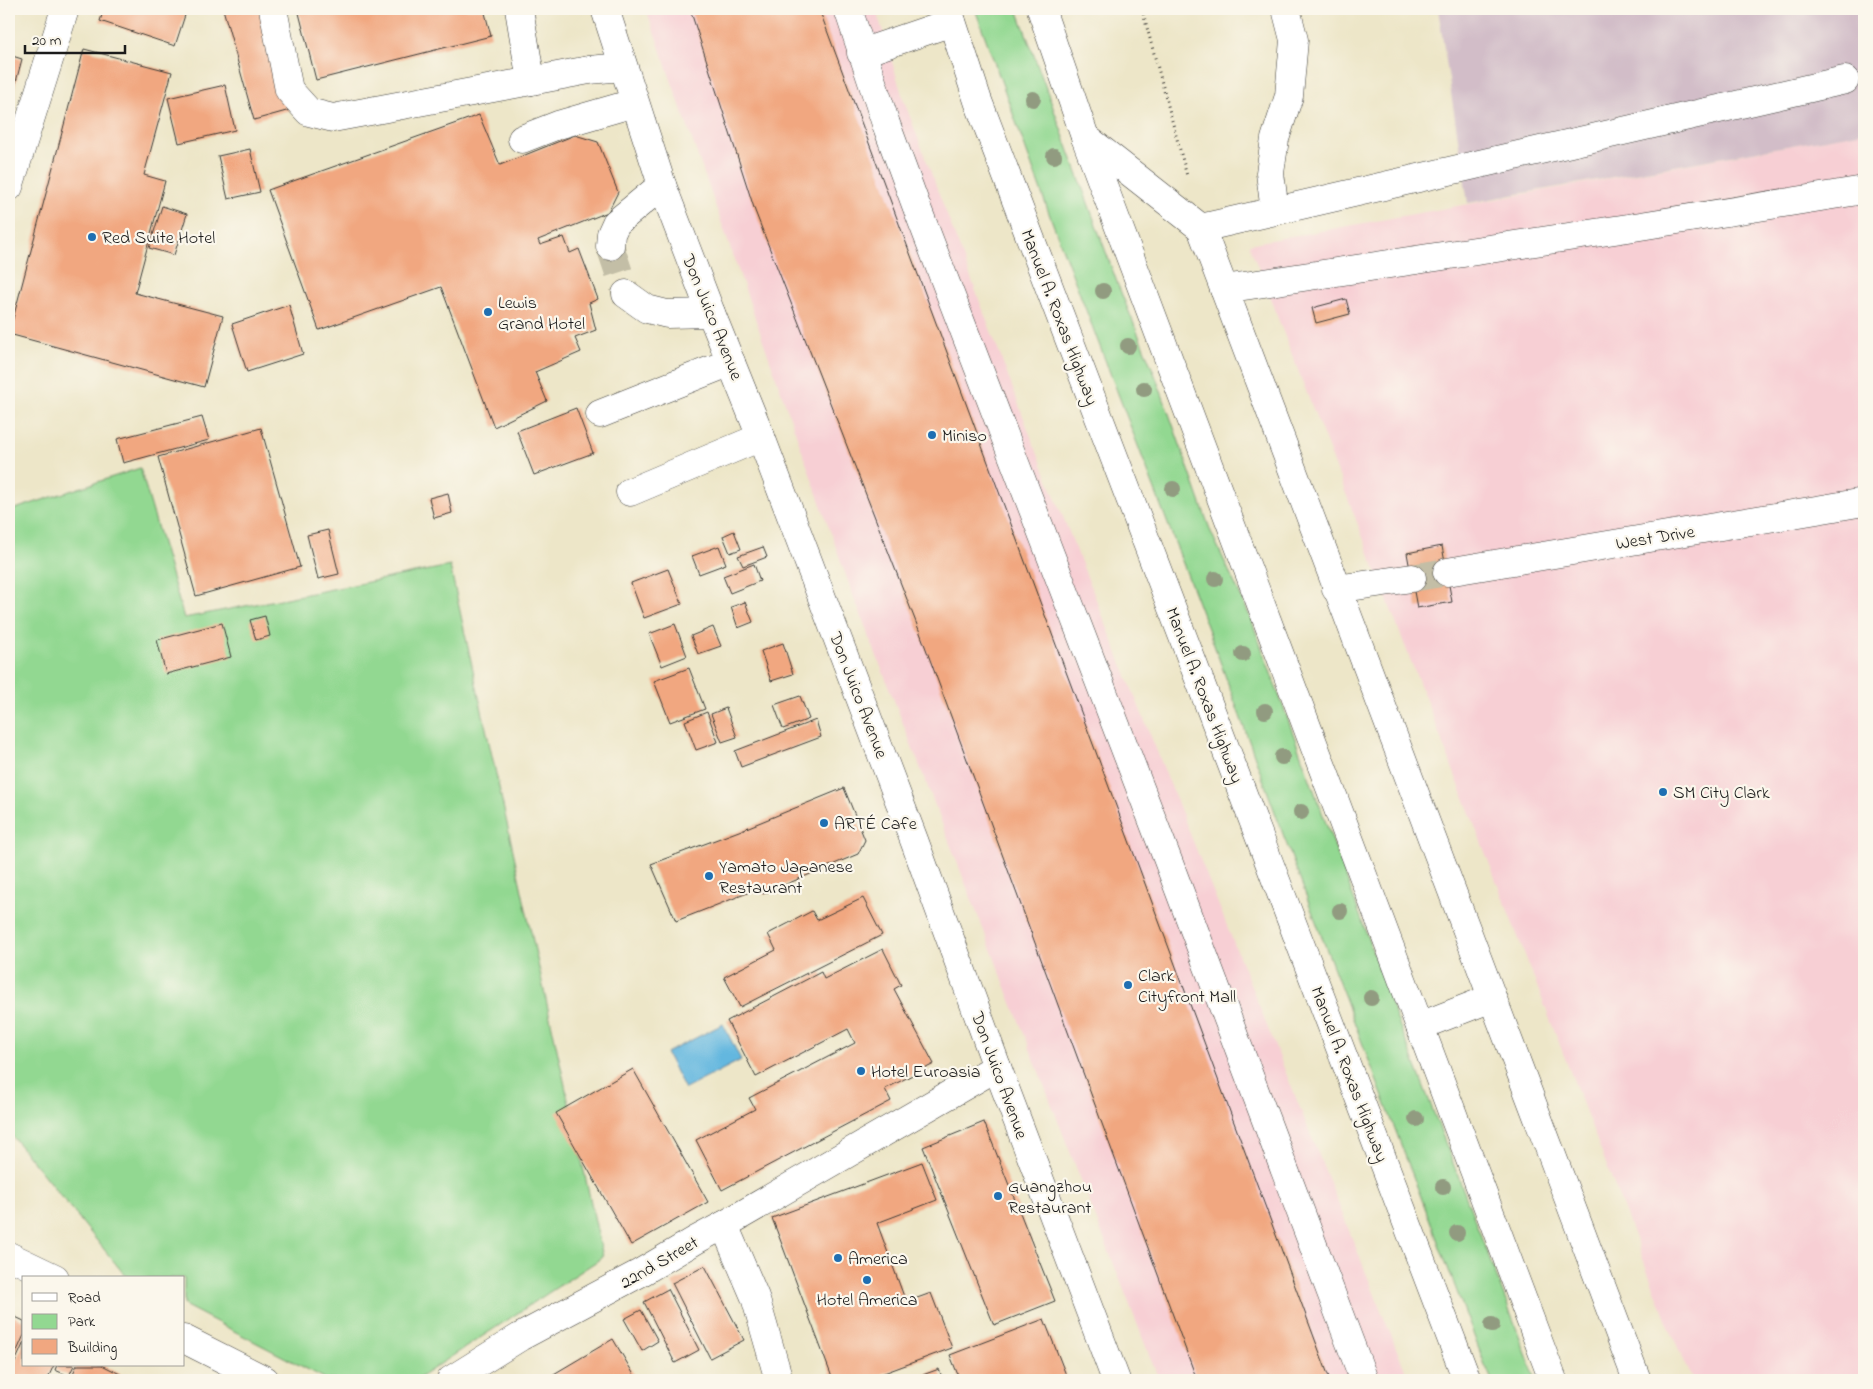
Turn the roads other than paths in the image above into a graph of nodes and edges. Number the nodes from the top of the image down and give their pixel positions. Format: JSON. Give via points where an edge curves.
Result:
{"nodes":[{"id":1,"x":65,"y":9,"type":"edge"},
{"id":2,"x":273,"y":9,"type":"edge"},
{"id":3,"x":519,"y":9,"type":"edge"},
{"id":4,"x":605,"y":9,"type":"edge"},
{"id":5,"x":848,"y":9,"type":"edge"},
{"id":6,"x":1041,"y":9,"type":"edge"},
{"id":7,"x":1286,"y":9,"type":"edge"},
{"id":8,"x":950,"y":15,"type":"edge"},
{"id":9,"x":862,"y":53,"type":"junction"},
{"id":10,"x":623,"y":67,"type":"junction"},
{"id":11,"x":1845,"y":80,"type":"dead end"},
{"id":12,"x":531,"y":81,"type":"junction"},
{"id":13,"x":634,"y":103,"type":"junction"},
{"id":14,"x":1085,"y":137,"type":"junction"},
{"id":15,"x":522,"y":139,"type":"dead end"},
{"id":16,"x":662,"y":185,"type":"junction"},
{"id":17,"x":9,"y":187,"type":"edge"},
{"id":18,"x":1864,"y":190,"type":"edge"},
{"id":19,"x":1275,"y":211,"type":"junction"},
{"id":20,"x":1201,"y":228,"type":"junction"},
{"id":21,"x":610,"y":246,"type":"tunnel mouth"},
{"id":22,"x":1224,"y":289,"type":"junction"},
{"id":23,"x":626,"y":294,"type":"tunnel mouth"},
{"id":24,"x":711,"y":314,"type":"junction"},
{"id":25,"x":731,"y":362,"type":"junction"},
{"id":26,"x":600,"y":414,"type":"dead end"},
{"id":27,"x":761,"y":437,"type":"junction"},
{"id":28,"x":630,"y":492,"type":"dead end"},
{"id":29,"x":1864,"y":502,"type":"edge"},
{"id":30,"x":1447,"y":572,"type":"tunnel mouth"},
{"id":31,"x":1412,"y":578,"type":"tunnel mouth"},
{"id":32,"x":1336,"y":589,"type":"junction"},
{"id":33,"x":1492,"y":998,"type":"junction"},
{"id":34,"x":1420,"y":1026,"type":"junction"},
{"id":35,"x":997,"y":1067,"type":"junction"},
{"id":36,"x":724,"y":1225,"type":"junction"},
{"id":37,"x":9,"y":1256,"type":"edge"},
{"id":38,"x":52,"y":1276,"type":"edge"},
{"id":39,"x":185,"y":1340,"type":"edge"},
{"id":40,"x":1639,"y":1376,"type":"edge"},
{"id":41,"x":265,"y":1380,"type":"edge"},
{"id":42,"x":451,"y":1380,"type":"edge"},
{"id":43,"x":779,"y":1380,"type":"edge"},
{"id":44,"x":1116,"y":1380,"type":"edge"},
{"id":45,"x":1364,"y":1380,"type":"edge"},
{"id":46,"x":1467,"y":1380,"type":"edge"},
{"id":47,"x":1553,"y":1380,"type":"edge"}],
"edges":[{"from":1,"to":17,"type":"main road"},
{"from":2,"to":12,"type":"main road","via":[[289,90],[308,112],[333,118]]},
{"from":3,"to":12,"type":"main road"},
{"from":4,"to":10,"type":"main road","name":"Don Juico Avenue"},
{"from":5,"to":9,"type":"main road"},
{"from":6,"to":14,"type":"main road"},
{"from":7,"to":19,"type":"main road","via":[[1294,40],[1289,96],[1275,139],[1270,173]]},
{"from":8,"to":9,"type":"main road"},
{"from":8,"to":46,"type":"main road","name":"Manuel A. Roxas Highway","via":[[978,101]]},
{"from":9,"to":45,"type":"main road","via":[[917,208]]},
{"from":10,"to":12,"type":"main road"},
{"from":10,"to":13,"type":"main road","name":"Don Juico Avenue"},
{"from":11,"to":19,"type":"main road"},
{"from":13,"to":15,"type":"main road"},
{"from":13,"to":16,"type":"main road","name":"Don Juico Avenue"},
{"from":14,"to":20,"type":"main road"},
{"from":14,"to":34,"type":"main road"},
{"from":16,"to":21,"type":"main road","via":[[616,223]]},
{"from":16,"to":24,"type":"main road","name":"Don Juico Avenue"},
{"from":18,"to":22,"type":"main road"},
{"from":19,"to":20,"type":"main road"},
{"from":20,"to":22,"type":"main road"},
{"from":22,"to":32,"type":"main road"},
{"from":23,"to":24,"type":"main road","via":[[647,310],[667,314]]},
{"from":24,"to":25,"type":"main road","name":"Don Juico Avenue"},
{"from":25,"to":26,"type":"main road"},
{"from":25,"to":27,"type":"main road","name":"Don Juico Avenue"},
{"from":27,"to":28,"type":"main road"},
{"from":27,"to":35,"type":"main road","name":"Don Juico Avenue"},
{"from":29,"to":30,"type":"main road","name":"West Drive"},
{"from":31,"to":32,"type":"main road"},
{"from":32,"to":33,"type":"main road"},
{"from":33,"to":34,"type":"main road"},
{"from":33,"to":40,"type":"main road"},
{"from":34,"to":47,"type":"main road"},
{"from":35,"to":36,"type":"main road","name":"22nd Street"},
{"from":35,"to":44,"type":"main road","name":"Don Juico Avenue"},
{"from":36,"to":42,"type":"main road","name":"22nd Street","via":[[640,1274],[520,1337]]},
{"from":36,"to":43,"type":"main road","via":[[755,1297]]},
{"from":37,"to":38,"type":"main road"},
{"from":39,"to":41,"type":"main road"}]}
